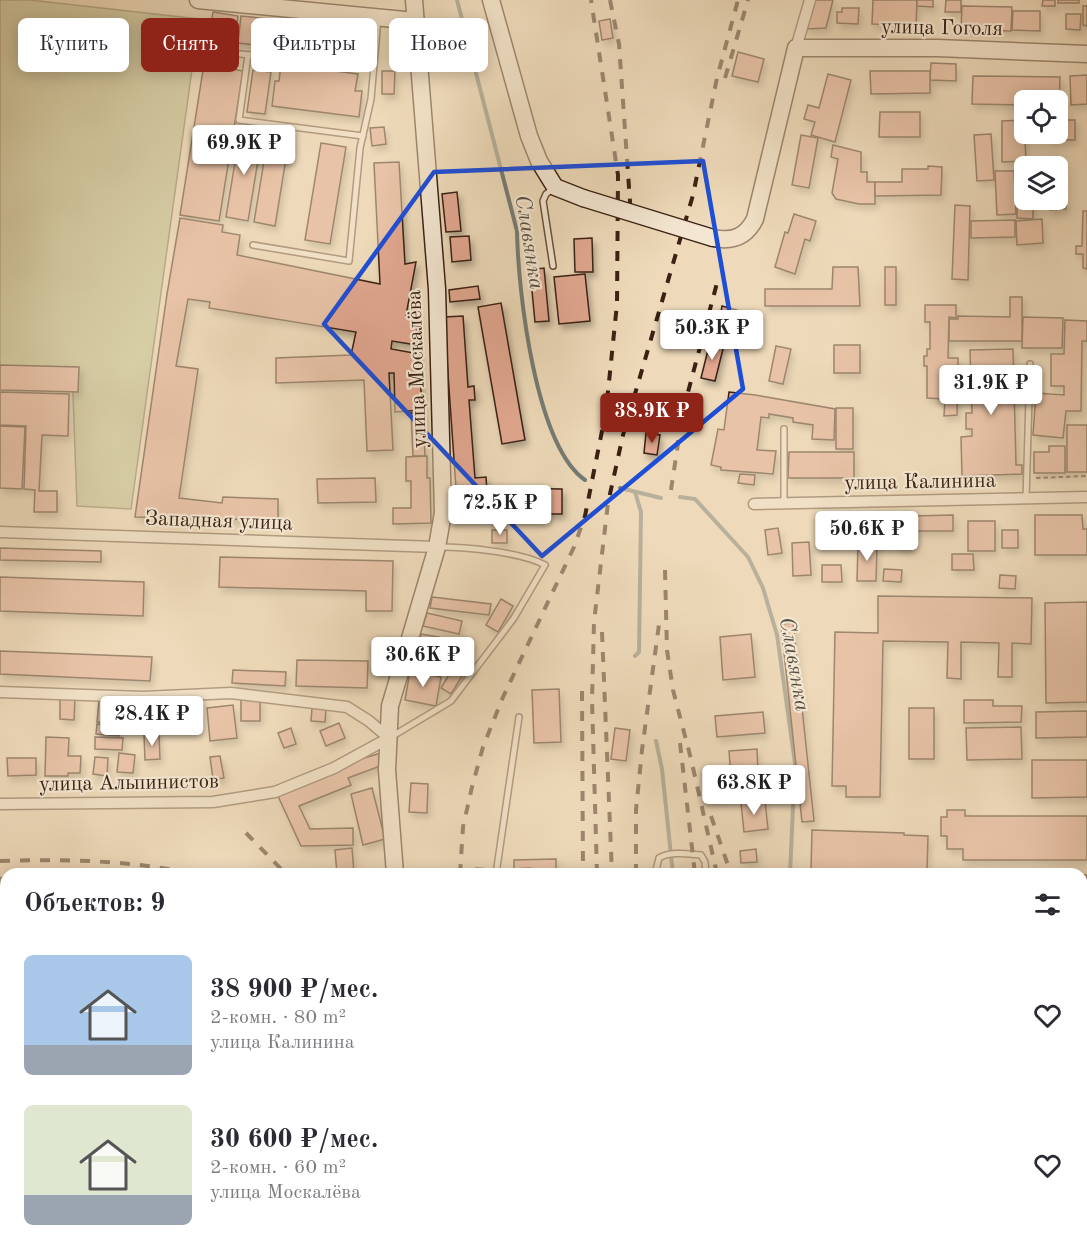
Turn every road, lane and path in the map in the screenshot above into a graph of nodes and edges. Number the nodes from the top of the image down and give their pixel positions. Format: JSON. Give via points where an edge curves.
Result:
{"nodes":[{"id":1,"x":198,"y":0,"type":"edge"},
{"id":2,"x":414,"y":0,"type":"edge"},
{"id":3,"x":491,"y":0,"type":"edge"},
{"id":4,"x":810,"y":0,"type":"edge"},
{"id":5,"x":378,"y":17,"type":"junction"},
{"id":6,"x":389,"y":18,"type":"edge"},
{"id":7,"x":415,"y":18,"type":"edge"},
{"id":8,"x":377,"y":29,"type":"edge"},
{"id":9,"x":796,"y":48,"type":"junction"},
{"id":10,"x":240,"y":54,"type":"dead end"},
{"id":11,"x":1087,"y":54,"type":"edge"},
{"id":12,"x":248,"y":55,"type":"junction"},
{"id":13,"x":251,"y":55,"type":"edge"},
{"id":14,"x":373,"y":72,"type":"edge"},
{"id":15,"x":419,"y":72,"type":"edge"},
{"id":16,"x":363,"y":136,"type":"junction"},
{"id":17,"x":555,"y":187,"type":"junction"},
{"id":18,"x":253,"y":245,"type":"dead end"},
{"id":19,"x":553,"y":266,"type":"dead end"},
{"id":20,"x":1030,"y":364,"type":"dead end"},
{"id":21,"x":784,"y":429,"type":"dead end"},
{"id":22,"x":1087,"y":477,"type":"edge"},
{"id":23,"x":1027,"y":478,"type":"junction"},
{"id":24,"x":1087,"y":497,"type":"edge"},
{"id":25,"x":1026,"y":499,"type":"junction"},
{"id":26,"x":754,"y":504,"type":"dead end"},
{"id":27,"x":784,"y":504,"type":"junction"},
{"id":28,"x":0,"y":532,"type":"edge"},
{"id":29,"x":436,"y":547,"type":"junction"},
{"id":30,"x":0,"y":692,"type":"edge"},
{"id":31,"x":519,"y":717,"type":"dead end"},
{"id":32,"x":389,"y":738,"type":"junction"},
{"id":33,"x":0,"y":804,"type":"edge"},
{"id":34,"x":395,"y":868,"type":"edge"},
{"id":35,"x":497,"y":868,"type":"edge"},
{"id":36,"x":657,"y":868,"type":"edge"},
{"id":37,"x":706,"y":868,"type":"edge"}],
"edges":[{"from":1,"to":5,"type":"street"},
{"from":2,"to":7,"type":"street","name":"улица Москалёва"},
{"from":3,"to":17,"type":"street","via":[[529,136]]},
{"from":4,"to":9,"type":"street"},
{"from":5,"to":6,"type":"street"},
{"from":5,"to":8,"type":"lane"},
{"from":9,"to":11,"type":"street","name":"улица Гоголя"},
{"from":9,"to":17,"type":"street","bridge":true,"via":[[755,219],[741,237],[713,238]]},
{"from":10,"to":12,"type":"lane"},
{"from":12,"to":13,"type":"lane"},
{"from":12,"to":16,"type":"lane","via":[[239,120]]},
{"from":14,"to":16,"type":"lane"},
{"from":15,"to":29,"type":"street","name":"улица Москалёва","via":[[437,289],[443,513]]},
{"from":16,"to":18,"type":"lane","via":[[349,261]]},
{"from":17,"to":19,"type":"lane","via":[[543,201]]},
{"from":20,"to":23,"type":"lane"},
{"from":21,"to":27,"type":"lane"},
{"from":22,"to":23,"type":"path"},
{"from":23,"to":25,"type":"lane"},
{"from":24,"to":25,"type":"street","name":"улица Калинина"},
{"from":25,"to":27,"type":"street","name":"улица Калинина"},
{"from":26,"to":27,"type":"street","name":"улица Калинина"},
{"from":28,"to":29,"type":"street","name":"Западная улица"},
{"from":29,"to":32,"type":"street","name":"улица Москалёва","via":[[390,706]]},
{"from":29,"to":32,"type":"lane","via":[[485,551],[545,565],[514,618],[452,701]]},
{"from":30,"to":32,"type":"street","via":[[143,697],[231,693],[335,705],[369,721]]},
{"from":31,"to":35,"type":"lane"},
{"from":32,"to":33,"type":"street","name":"улица Альпинистов","via":[[334,768],[275,792],[223,801]]},
{"from":32,"to":34,"type":"street","name":"улица Москалёва","via":[[387,770]]},
{"from":36,"to":37,"type":"lane","via":[[659,858],[678,854],[701,855]]}]}
